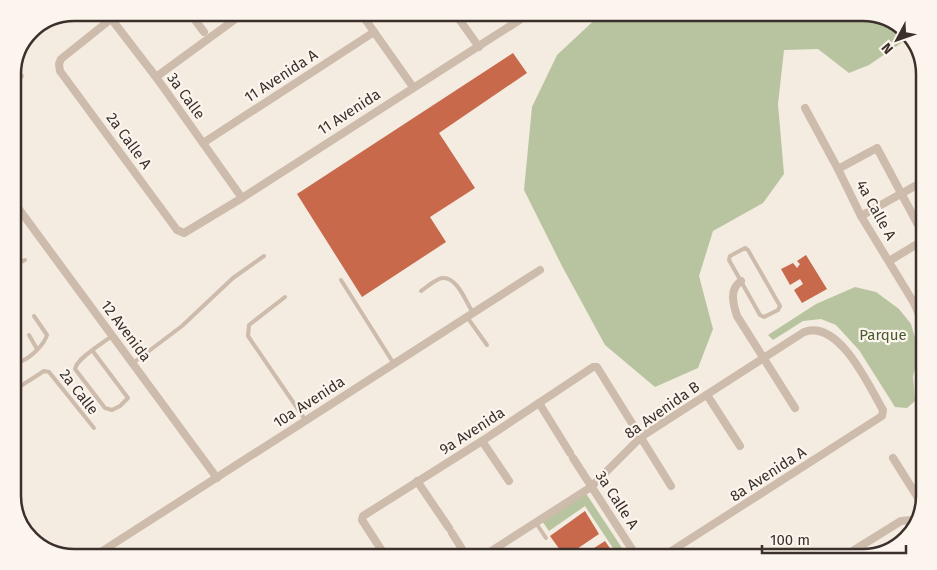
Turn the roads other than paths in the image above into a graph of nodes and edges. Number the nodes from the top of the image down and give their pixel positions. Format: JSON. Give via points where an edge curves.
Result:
{"nodes":[{"id":1,"x":103,"y":21,"type":"edge"},
{"id":2,"x":113,"y":21,"type":"edge"},
{"id":3,"x":196,"y":21,"type":"edge"},
{"id":4,"x":233,"y":21,"type":"edge"},
{"id":5,"x":366,"y":21,"type":"edge"},
{"id":6,"x":460,"y":21,"type":"edge"},
{"id":7,"x":518,"y":21,"type":"edge"},
{"id":8,"x":204,"y":32,"type":"dead end"},
{"id":9,"x":374,"y":32,"type":"junction"},
{"id":10,"x":479,"y":47,"type":"junction"},
{"id":11,"x":156,"y":77,"type":"junction"},
{"id":12,"x":413,"y":87,"type":"junction"},
{"id":13,"x":805,"y":108,"type":"dead end"},
{"id":14,"x":203,"y":143,"type":"junction"},
{"id":15,"x":838,"y":169,"type":"junction"},
{"id":16,"x":916,"y":186,"type":"edge"},
{"id":17,"x":901,"y":194,"type":"junction"},
{"id":18,"x":242,"y":198,"type":"junction"},
{"id":19,"x":21,"y":212,"type":"edge"},
{"id":20,"x":861,"y":216,"type":"junction"},
{"id":21,"x":916,"y":221,"type":"edge"},
{"id":22,"x":181,"y":232,"type":"joint"},
{"id":23,"x":916,"y":245,"type":"edge"},
{"id":24,"x":264,"y":256,"type":"dead end"},
{"id":25,"x":25,"y":260,"type":"dead end"},
{"id":26,"x":889,"y":261,"type":"junction"},
{"id":27,"x":21,"y":262,"type":"edge"},
{"id":28,"x":540,"y":270,"type":"dead end"},
{"id":29,"x":341,"y":280,"type":"dead end"},
{"id":30,"x":741,"y":281,"type":"junction"},
{"id":31,"x":421,"y":291,"type":"dead end"},
{"id":32,"x":285,"y":297,"type":"dead end"},
{"id":33,"x":914,"y":303,"type":"joint"},
{"id":34,"x":916,"y":308,"type":"edge"},
{"id":35,"x":470,"y":315,"type":"junction"},
{"id":36,"x":34,"y":316,"type":"dead end"},
{"id":37,"x":29,"y":335,"type":"dead end"},
{"id":38,"x":112,"y":336,"type":"junction"},
{"id":39,"x":487,"y":345,"type":"dead end"},
{"id":40,"x":37,"y":349,"type":"junction"},
{"id":41,"x":92,"y":350,"type":"junction"},
{"id":42,"x":763,"y":358,"type":"junction"},
{"id":43,"x":21,"y":360,"type":"edge"},
{"id":44,"x":133,"y":364,"type":"junction"},
{"id":45,"x":394,"y":364,"type":"junction"},
{"id":46,"x":21,"y":386,"type":"edge"},
{"id":47,"x":707,"y":395,"type":"junction"},
{"id":48,"x":538,"y":404,"type":"junction"},
{"id":49,"x":795,"y":408,"type":"dead end"},
{"id":50,"x":883,"y":410,"type":"joint"},
{"id":51,"x":306,"y":421,"type":"junction"},
{"id":52,"x":94,"y":428,"type":"dead end"},
{"id":53,"x":641,"y":437,"type":"junction"},
{"id":54,"x":482,"y":441,"type":"junction"},
{"id":55,"x":740,"y":446,"type":"dead end"},
{"id":56,"x":893,"y":458,"type":"dead end"},
{"id":57,"x":217,"y":478,"type":"junction"},
{"id":58,"x":509,"y":481,"type":"dead end"},
{"id":59,"x":417,"y":482,"type":"junction"},
{"id":60,"x":671,"y":486,"type":"dead end"},
{"id":61,"x":592,"y":487,"type":"junction"},
{"id":62,"x":916,"y":494,"type":"edge"},
{"id":63,"x":910,"y":520,"type":"edge"},
{"id":64,"x":536,"y":522,"type":"junction"},
{"id":65,"x":546,"y":538,"type":"dead end"},
{"id":66,"x":108,"y":549,"type":"edge"},
{"id":67,"x":380,"y":549,"type":"edge"},
{"id":68,"x":462,"y":549,"type":"edge"},
{"id":69,"x":496,"y":549,"type":"edge"},
{"id":70,"x":632,"y":549,"type":"edge"},
{"id":71,"x":676,"y":549,"type":"edge"},
{"id":72,"x":857,"y":549,"type":"edge"}],
"edges":[{"from":1,"to":22,"type":"street","name":"2a Calle A","via":[[61,59],[60,71]]},
{"from":2,"to":11,"type":"street","name":"3a Calle"},
{"from":3,"to":8,"type":"street"},
{"from":4,"to":11,"type":"street"},
{"from":5,"to":9,"type":"street"},
{"from":6,"to":10,"type":"street"},
{"from":7,"to":10,"type":"street","name":"11 Avenida"},
{"from":9,"to":12,"type":"street"},
{"from":9,"to":14,"type":"street","name":"11 Avenida A"},
{"from":10,"to":12,"type":"street","name":"11 Avenida"},
{"from":11,"to":14,"type":"street","name":"3a Calle"},
{"from":12,"to":18,"type":"street","name":"11 Avenida"},
{"from":13,"to":15,"type":"street","name":"4a Calle A"},
{"from":14,"to":18,"type":"street","name":"3a Calle"},
{"from":15,"to":17,"type":"street","via":[[875,148]]},
{"from":15,"to":20,"type":"street","name":"4a Calle A"},
{"from":16,"to":17,"type":"street"},
{"from":17,"to":20,"type":"street"},
{"from":17,"to":21,"type":"street"},
{"from":18,"to":22,"type":"street","name":"11 Avenida","via":[[187,232]]},
{"from":19,"to":38,"type":"street","name":"12 Avenida"},
{"from":20,"to":26,"type":"street","name":"4a Calle A"},
{"from":23,"to":26,"type":"street"},
{"from":24,"to":44,"type":"lane","via":[[233,278],[182,326]]},
{"from":25,"to":27,"type":"lane"},
{"from":26,"to":33,"type":"street","name":"4a Calle A"},
{"from":28,"to":35,"type":"street","name":"10a Avenida"},
{"from":29,"to":45,"type":"lane"},
{"from":30,"to":30,"type":"lane","via":[[761,317],[779,309],[746,248],[729,258]]},
{"from":30,"to":42,"type":"street","via":[[734,291],[735,309]]},
{"from":31,"to":35,"type":"lane","via":[[435,281],[450,280],[461,294]]},
{"from":32,"to":51,"type":"lane","via":[[249,325],[248,336]]},
{"from":33,"to":34,"type":"street","name":"4a Calle A"},
{"from":35,"to":39,"type":"lane"},
{"from":35,"to":45,"type":"street","name":"10a Avenida"},
{"from":36,"to":40,"type":"lane","via":[[47,335]]},
{"from":37,"to":40,"type":"lane"},
{"from":38,"to":41,"type":"lane"},
{"from":38,"to":44,"type":"street","name":"12 Avenida"},
{"from":40,"to":43,"type":"lane"},
{"from":41,"to":41,"type":"lane","via":[[76,364],[75,369],[105,408],[112,410],[128,398]]},
{"from":42,"to":47,"type":"street","name":"8a Avenida B"},
{"from":42,"to":49,"type":"street"},
{"from":42,"to":50,"type":"street","name":"8a Avenida B","via":[[804,332],[824,332],[848,351]]},
{"from":44,"to":57,"type":"street","name":"12 Avenida"},
{"from":45,"to":51,"type":"street","name":"10a Avenida"},
{"from":46,"to":52,"type":"lane","name":"2a Calle","via":[[49,372]]},
{"from":47,"to":53,"type":"street","name":"8a Avenida B"},
{"from":47,"to":55,"type":"street"},
{"from":48,"to":53,"type":"street","name":"9a Avenida","via":[[597,367]]},
{"from":48,"to":54,"type":"street","name":"9a Avenida"},
{"from":48,"to":61,"type":"street","name":"3a Calle A"},
{"from":50,"to":71,"type":"street","name":"8a Avenida A","via":[[879,419]]},
{"from":51,"to":57,"type":"street","name":"10a Avenida"},
{"from":53,"to":60,"type":"street"},
{"from":53,"to":61,"type":"street","name":"8a Avenida B"},
{"from":54,"to":58,"type":"street"},
{"from":54,"to":59,"type":"street","name":"9a Avenida"},
{"from":56,"to":62,"type":"street"},
{"from":57,"to":66,"type":"street","name":"10a Avenida"},
{"from":59,"to":67,"type":"street","name":"9a Avenida","via":[[364,516],[362,520]]},
{"from":59,"to":68,"type":"street"},
{"from":61,"to":64,"type":"street","name":"8a Avenida B"},
{"from":61,"to":70,"type":"street","name":"3a Calle A"},
{"from":63,"to":72,"type":"street","via":[[902,521]]},
{"from":64,"to":65,"type":"lane"},
{"from":64,"to":69,"type":"street","name":"8a Avenida B"}]}
